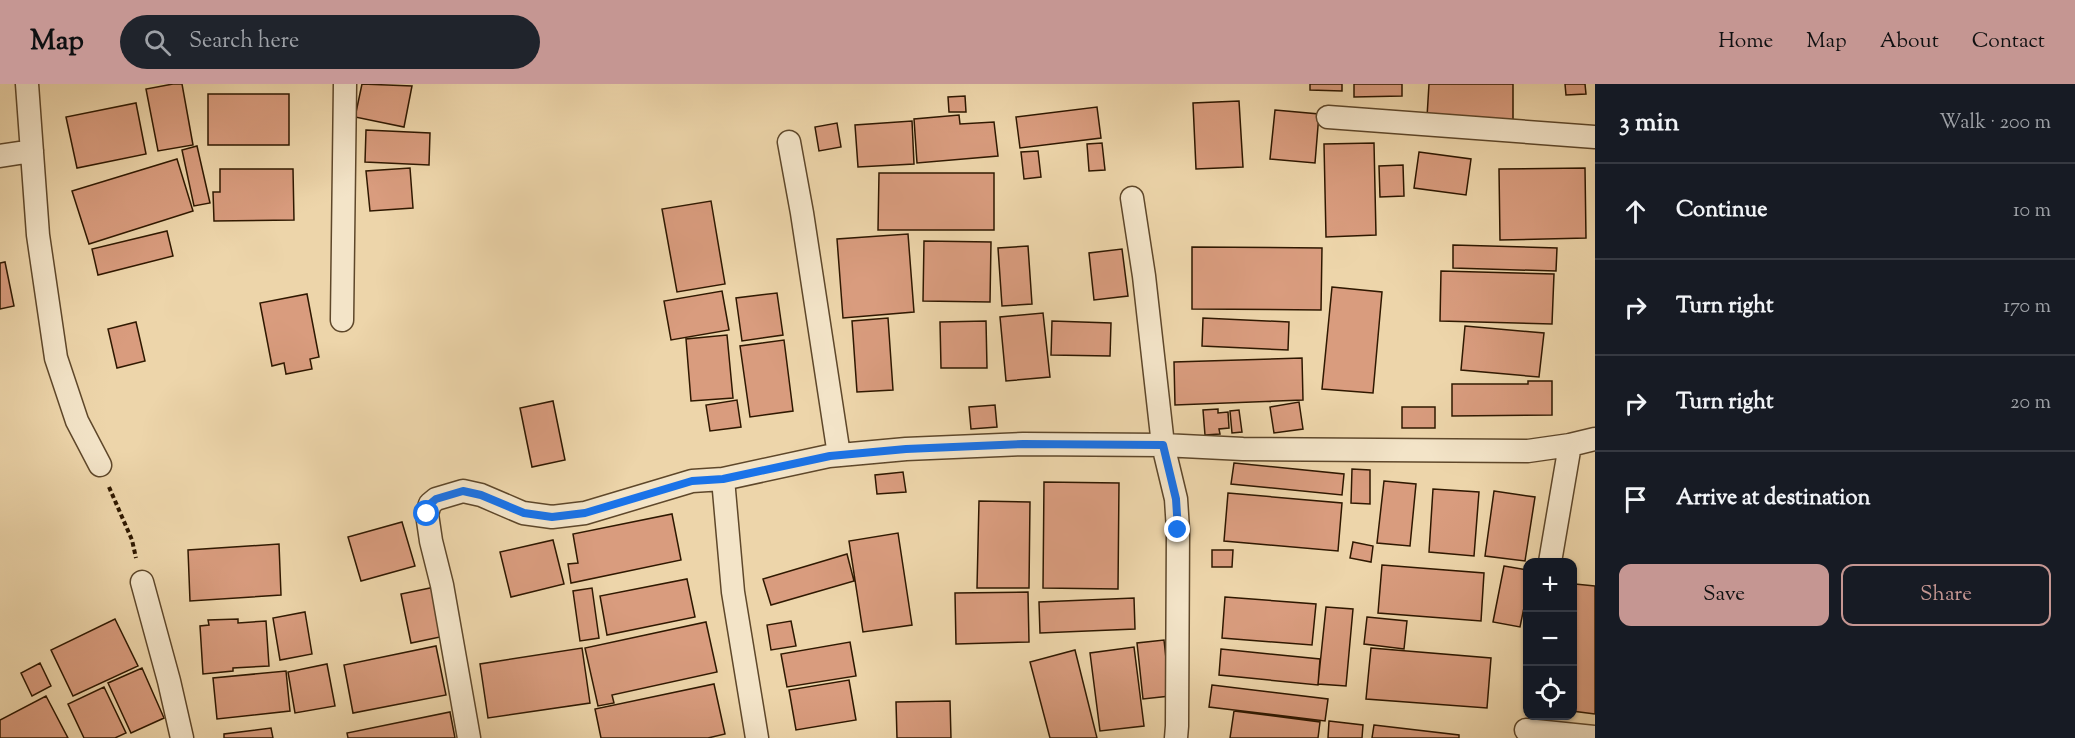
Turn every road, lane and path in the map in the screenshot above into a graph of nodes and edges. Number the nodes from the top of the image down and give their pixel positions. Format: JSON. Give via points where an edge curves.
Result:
{"nodes":[{"id":1,"x":27,"y":84,"type":"edge"},
{"id":2,"x":345,"y":84,"type":"edge"},
{"id":3,"x":1328,"y":117,"type":"dead end"},
{"id":4,"x":1595,"y":137,"type":"edge"},
{"id":5,"x":789,"y":142,"type":"dead end"},
{"id":6,"x":32,"y":151,"type":"junction"},
{"id":7,"x":0,"y":156,"type":"edge"},
{"id":8,"x":1132,"y":198,"type":"dead end"},
{"id":9,"x":342,"y":320,"type":"dead end"},
{"id":10,"x":1595,"y":439,"type":"edge"},
{"id":11,"x":1163,"y":445,"type":"junction"},
{"id":12,"x":1570,"y":446,"type":"junction"},
{"id":13,"x":840,"y":455,"type":"junction"},
{"id":14,"x":100,"y":465,"type":"joint"},
{"id":15,"x":723,"y":479,"type":"junction"},
{"id":16,"x":1551,"y":558,"type":"edge"},
{"id":17,"x":142,"y":582,"type":"joint"},
{"id":18,"x":1526,"y":728,"type":"edge"},
{"id":19,"x":1595,"y":737,"type":"edge"},
{"id":20,"x":182,"y":738,"type":"edge"},
{"id":21,"x":469,"y":738,"type":"edge"},
{"id":22,"x":757,"y":738,"type":"edge"},
{"id":23,"x":1176,"y":738,"type":"edge"}],
"edges":[{"from":1,"to":6,"type":"street"},
{"from":2,"to":9,"type":"street"},
{"from":3,"to":4,"type":"street"},
{"from":5,"to":13,"type":"street"},
{"from":6,"to":7,"type":"street"},
{"from":6,"to":14,"type":"street","via":[[38,235],[56,358],[77,421]]},
{"from":8,"to":11,"type":"street"},
{"from":10,"to":12,"type":"street"},
{"from":11,"to":12,"type":"street","via":[[1528,451]]},
{"from":11,"to":13,"type":"street","via":[[1023,444]]},
{"from":11,"to":23,"type":"street","via":[[1176,499],[1178,530]]},
{"from":12,"to":16,"type":"street"},
{"from":13,"to":15,"type":"street"},
{"from":14,"to":17,"type":"path","via":[[132,540]]},
{"from":15,"to":21,"type":"street","via":[[692,481],[585,513],[552,517],[524,513],[463,491],[430,504],[427,514],[431,541]]},
{"from":15,"to":22,"type":"street","via":[[733,592]]},
{"from":17,"to":20,"type":"street"},
{"from":18,"to":19,"type":"street"}]}
